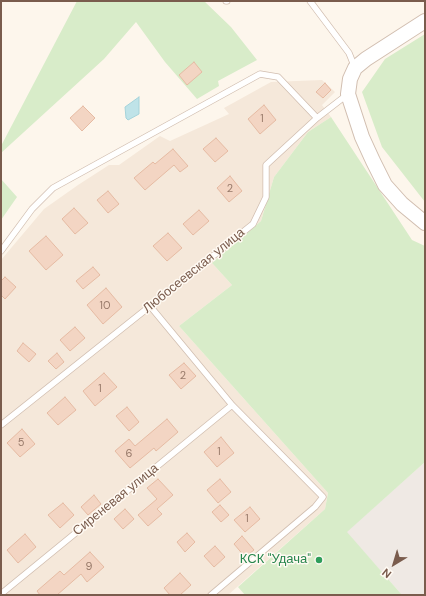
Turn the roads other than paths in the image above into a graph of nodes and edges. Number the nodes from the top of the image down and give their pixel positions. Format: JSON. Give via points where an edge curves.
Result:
{"nodes":[{"id":1,"x":310,"y":1,"type":"edge"},
{"id":2,"x":425,"y":21,"type":"edge"},
{"id":3,"x":355,"y":68,"type":"junction"},
{"id":4,"x":348,"y":94,"type":"junction"},
{"id":5,"x":317,"y":118,"type":"junction"},
{"id":6,"x":425,"y":223,"type":"edge"},
{"id":7,"x":1,"y":251,"type":"edge"},
{"id":8,"x":150,"y":306,"type":"junction"},
{"id":9,"x":232,"y":405,"type":"junction"},
{"id":10,"x":1,"y":425,"type":"edge"},
{"id":11,"x":1,"y":594,"type":"edge"},
{"id":12,"x":211,"y":595,"type":"edge"}],
"edges":[{"from":1,"to":3,"type":"lane","via":[[349,53]]},
{"from":2,"to":3,"type":"street"},
{"from":3,"to":4,"type":"street"},
{"from":4,"to":5,"type":"lane","name":"Любосеевская улица"},
{"from":4,"to":6,"type":"street","via":[[362,137],[385,185],[402,204]]},
{"from":5,"to":7,"type":"lane","via":[[278,77],[260,74],[53,188],[32,209]]},
{"from":5,"to":8,"type":"lane","name":"Любосеевская улица","via":[[266,165],[266,197],[254,224]]},
{"from":8,"to":9,"type":"lane"},
{"from":8,"to":10,"type":"lane","name":"Любосеевская улица"},
{"from":9,"to":11,"type":"lane","name":"Сиреневая улица"},
{"from":9,"to":12,"type":"lane","via":[[324,496],[315,507]]}]}
